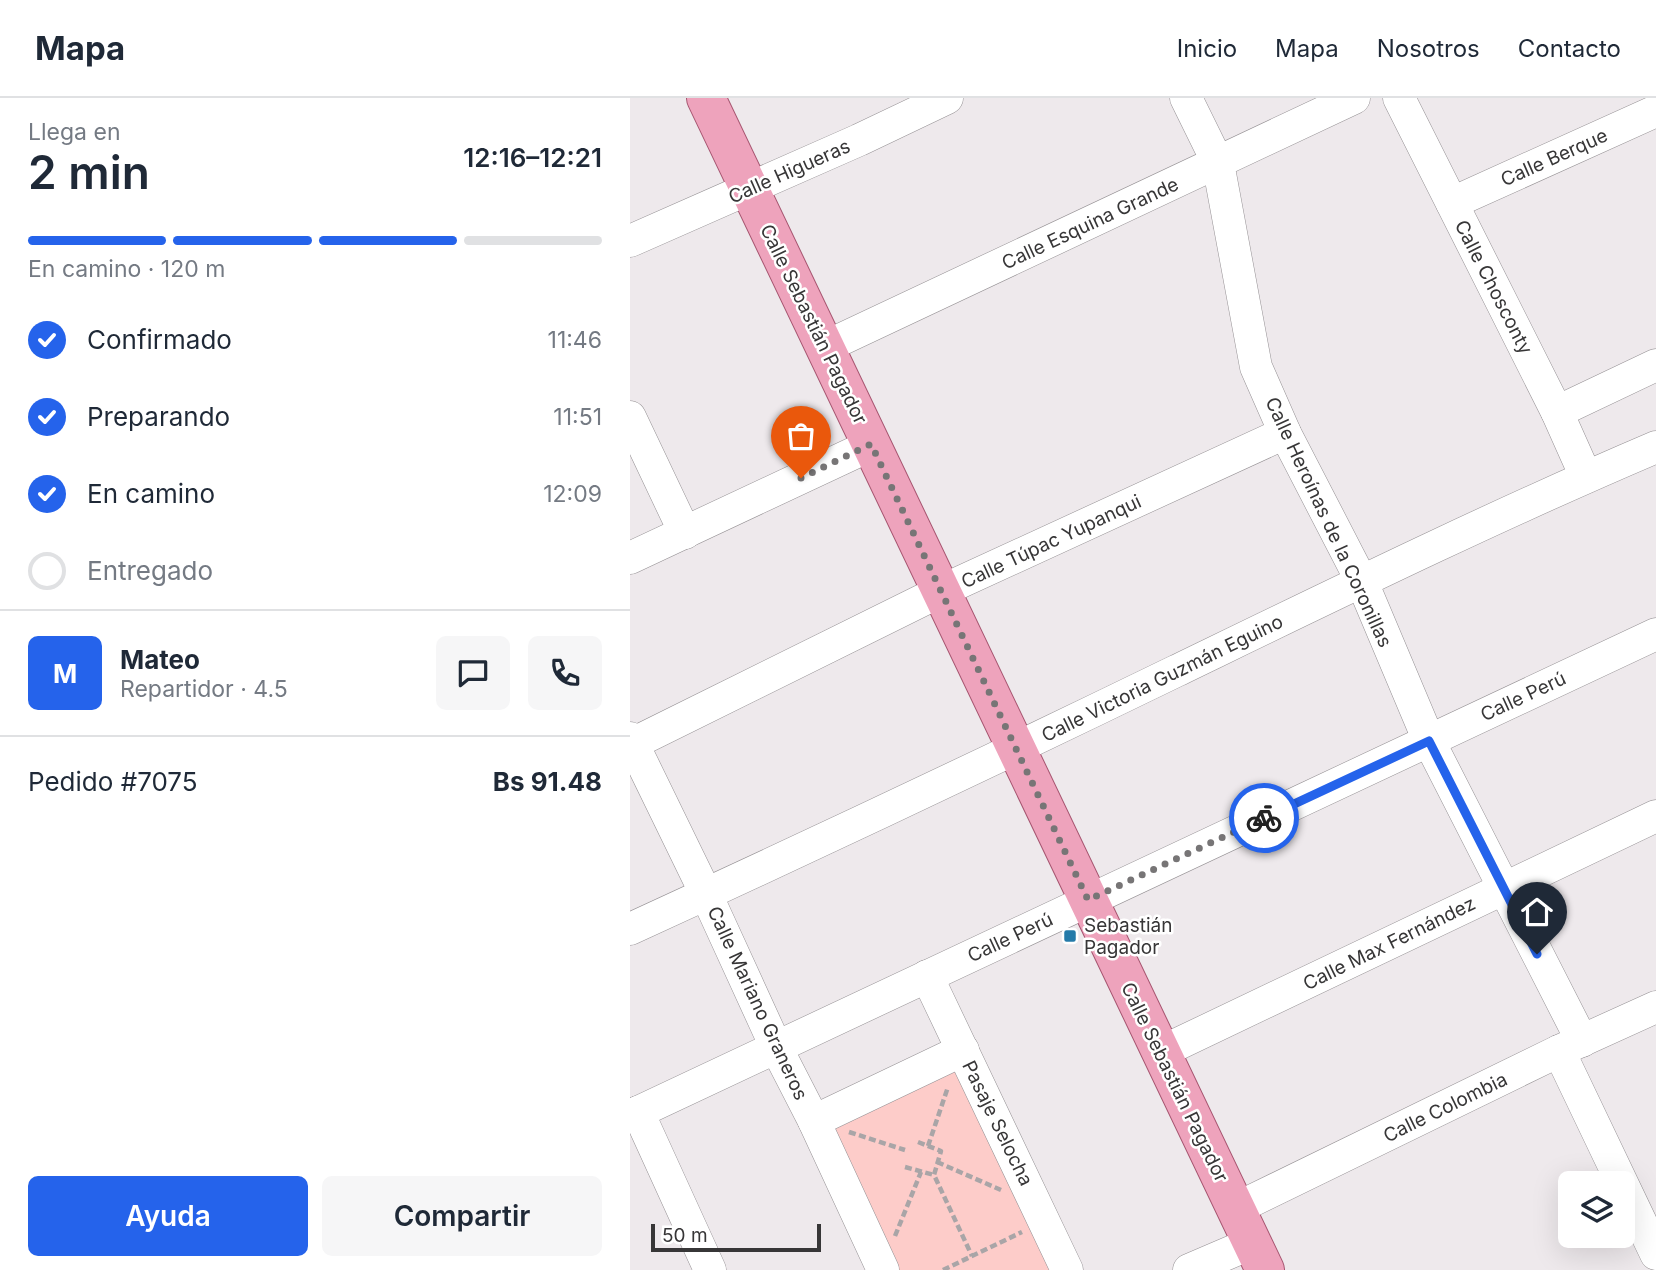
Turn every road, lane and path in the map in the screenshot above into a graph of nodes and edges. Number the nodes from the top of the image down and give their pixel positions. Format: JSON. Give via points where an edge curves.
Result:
{"nodes":[{"id":1,"x":706,"y":98,"type":"edge"},
{"id":2,"x":947,"y":98,"type":"edge"},
{"id":3,"x":1186,"y":98,"type":"edge"},
{"id":4,"x":1354,"y":98,"type":"edge"},
{"id":5,"x":1399,"y":98,"type":"edge"},
{"id":6,"x":1656,"y":111,"type":"edge"},
{"id":7,"x":1218,"y":163,"type":"junction"},
{"id":8,"x":749,"y":189,"type":"junction"},
{"id":9,"x":1452,"y":203,"type":"junction"},
{"id":10,"x":630,"y":241,"type":"edge"},
{"id":11,"x":825,"y":347,"type":"junction"},
{"id":12,"x":1656,"y":365,"type":"edge"},
{"id":13,"x":1557,"y":412,"type":"junction"},
{"id":14,"x":633,"y":429,"type":"edge"},
{"id":15,"x":1285,"y":433,"type":"junction"},
{"id":16,"x":871,"y":444,"type":"junction"},
{"id":17,"x":1656,"y":447,"type":"edge"},
{"id":18,"x":1586,"y":477,"type":"junction"},
{"id":19,"x":685,"y":533,"type":"junction"},
{"id":20,"x":630,"y":558,"type":"edge"},
{"id":21,"x":1362,"y":582,"type":"junction"},
{"id":22,"x":941,"y":591,"type":"junction"},
{"id":23,"x":1656,"y":634,"type":"edge"},
{"id":24,"x":1429,"y":741,"type":"junction"},
{"id":25,"x":631,"y":742,"type":"edge"},
{"id":26,"x":1016,"y":748,"type":"junction"},
{"id":27,"x":1656,"y":816,"type":"edge"},
{"id":28,"x":1503,"y":888,"type":"junction"},
{"id":29,"x":706,"y":894,"type":"junction"},
{"id":30,"x":1088,"y":900,"type":"junction"},
{"id":31,"x":630,"y":929,"type":"edge"},
{"id":32,"x":927,"y":976,"type":"junction"},
{"id":33,"x":1656,"y":1007,"type":"edge"},
{"id":34,"x":1570,"y":1046,"type":"junction"},
{"id":35,"x":776,"y":1047,"type":"junction"},
{"id":36,"x":963,"y":1050,"type":"junction"},
{"id":37,"x":1161,"y":1052,"type":"junction"},
{"id":38,"x":634,"y":1114,"type":"edge"},
{"id":39,"x":814,"y":1121,"type":"junction"},
{"id":40,"x":918,"y":1142,"type":"dead end"},
{"id":41,"x":928,"y":1146,"type":"junction"},
{"id":42,"x":905,"y":1150,"type":"dead end"},
{"id":43,"x":937,"y":1163,"type":"junction"},
{"id":44,"x":905,"y":1167,"type":"dead end"},
{"id":45,"x":921,"y":1172,"type":"junction"},
{"id":46,"x":934,"y":1175,"type":"junction"},
{"id":47,"x":1010,"y":1194,"type":"dead end"},
{"id":48,"x":1643,"y":1195,"type":"edge"},
{"id":49,"x":1236,"y":1209,"type":"junction"},
{"id":50,"x":1045,"y":1221,"type":"junction"},
{"id":51,"x":893,"y":1239,"type":"dead end"},
{"id":52,"x":1656,"y":1254,"type":"edge"},
{"id":53,"x":972,"y":1256,"type":"junction"},
{"id":54,"x":1258,"y":1256,"type":"edge"},
{"id":55,"x":710,"y":1270,"type":"edge"},
{"id":56,"x":883,"y":1270,"type":"edge"},
{"id":57,"x":943,"y":1270,"type":"edge"},
{"id":58,"x":1067,"y":1270,"type":"edge"},
{"id":59,"x":1189,"y":1270,"type":"edge"}],
"edges":[{"from":1,"to":8,"type":"main road","name":"Calle Sebastián Pagador"},
{"from":2,"to":8,"type":"street","name":"Calle Higueras"},
{"from":3,"to":7,"type":"street","name":"Calle Heroínas de la Coronillas"},
{"from":4,"to":7,"type":"street","name":"Calle Esquina Grande"},
{"from":5,"to":9,"type":"street","name":"Calle Chosconty"},
{"from":6,"to":9,"type":"street","name":"Calle Berque"},
{"from":7,"to":11,"type":"street","name":"Calle Esquina Grande"},
{"from":7,"to":15,"type":"street","name":"Calle Heroínas de la Coronillas","via":[[1256,367]]},
{"from":8,"to":10,"type":"street","name":"Calle Higueras"},
{"from":8,"to":11,"type":"main road","name":"Calle Sebastián Pagador"},
{"from":9,"to":13,"type":"street","name":"Calle Chosconty"},
{"from":11,"to":16,"type":"main road","name":"Calle Sebastián Pagador"},
{"from":12,"to":13,"type":"street"},
{"from":13,"to":18,"type":"street","name":"Calle Chosconty"},
{"from":14,"to":19,"type":"street"},
{"from":15,"to":21,"type":"street","name":"Calle Heroínas de la Coronillas"},
{"from":15,"to":22,"type":"street","name":"Calle Túpac Yupanqui"},
{"from":16,"to":19,"type":"street"},
{"from":16,"to":22,"type":"main road","name":"Calle Sebastián Pagador"},
{"from":17,"to":18,"type":"street","name":"Calle Victoria Guzmán Eguino"},
{"from":18,"to":21,"type":"street","name":"Calle Victoria Guzmán Eguino"},
{"from":19,"to":20,"type":"street"},
{"from":21,"to":24,"type":"street","name":"Calle Heroínas de la Coronillas"},
{"from":21,"to":26,"type":"street","name":"Calle Victoria Guzmán Eguino"},
{"from":22,"to":25,"type":"street","name":"Calle Túpac Yupanqui"},
{"from":22,"to":26,"type":"main road","name":"Calle Sebastián Pagador"},
{"from":23,"to":24,"type":"street","name":"Calle Perú"},
{"from":24,"to":28,"type":"street","name":"Calle Heroínas de la Coronillas"},
{"from":24,"to":30,"type":"street","name":"Calle Perú"},
{"from":25,"to":29,"type":"street","name":"Calle Mariano Graneros"},
{"from":26,"to":29,"type":"street","name":"Calle Victoria Guzmán Eguino"},
{"from":26,"to":30,"type":"main road","name":"Calle Sebastián Pagador"},
{"from":27,"to":28,"type":"street","name":"Calle Max Fernández"},
{"from":28,"to":34,"type":"street","name":"Calle Heroínas de la Coronillas"},
{"from":28,"to":37,"type":"street","name":"Calle Max Fernández"},
{"from":29,"to":31,"type":"street","name":"Calle Victoria Guzmán Eguino"},
{"from":29,"to":35,"type":"street","name":"Calle Mariano Graneros"},
{"from":30,"to":32,"type":"street","name":"Calle Perú"},
{"from":30,"to":37,"type":"main road","name":"Calle Sebastián Pagador"},
{"from":32,"to":35,"type":"street","name":"Calle Perú"},
{"from":32,"to":36,"type":"street","name":"Pasaje Selocha"},
{"from":33,"to":34,"type":"street","name":"Calle Colombia"},
{"from":34,"to":48,"type":"street","name":"Calle Heroínas de la Coronillas"},
{"from":34,"to":49,"type":"street","name":"Calle Colombia"},
{"from":35,"to":38,"type":"street","name":"Calle Perú"},
{"from":35,"to":39,"type":"street","name":"Calle Mariano Graneros"},
{"from":36,"to":39,"type":"street"},
{"from":36,"to":41,"type":"path"},
{"from":36,"to":50,"type":"street","name":"Pasaje Selocha"},
{"from":37,"to":49,"type":"main road","name":"Calle Sebastián Pagador"},
{"from":38,"to":55,"type":"street"},
{"from":39,"to":42,"type":"path"},
{"from":39,"to":56,"type":"street","name":"Calle Mariano Graneros"},
{"from":40,"to":41,"type":"path"},
{"from":41,"to":43,"type":"path","via":[[941,1151]]},
{"from":43,"to":46,"type":"path"},
{"from":43,"to":47,"type":"path"},
{"from":44,"to":45,"type":"path"},
{"from":45,"to":46,"type":"path"},
{"from":45,"to":51,"type":"path"},
{"from":46,"to":53,"type":"path"},
{"from":48,"to":52,"type":"street","name":"Calle Heroínas de la Coronillas"},
{"from":49,"to":54,"type":"main road","name":"Calle Sebastián Pagador"},
{"from":50,"to":53,"type":"path"},
{"from":50,"to":58,"type":"street","name":"Pasaje Selocha"},
{"from":53,"to":57,"type":"path"},
{"from":54,"to":59,"type":"street"}]}
